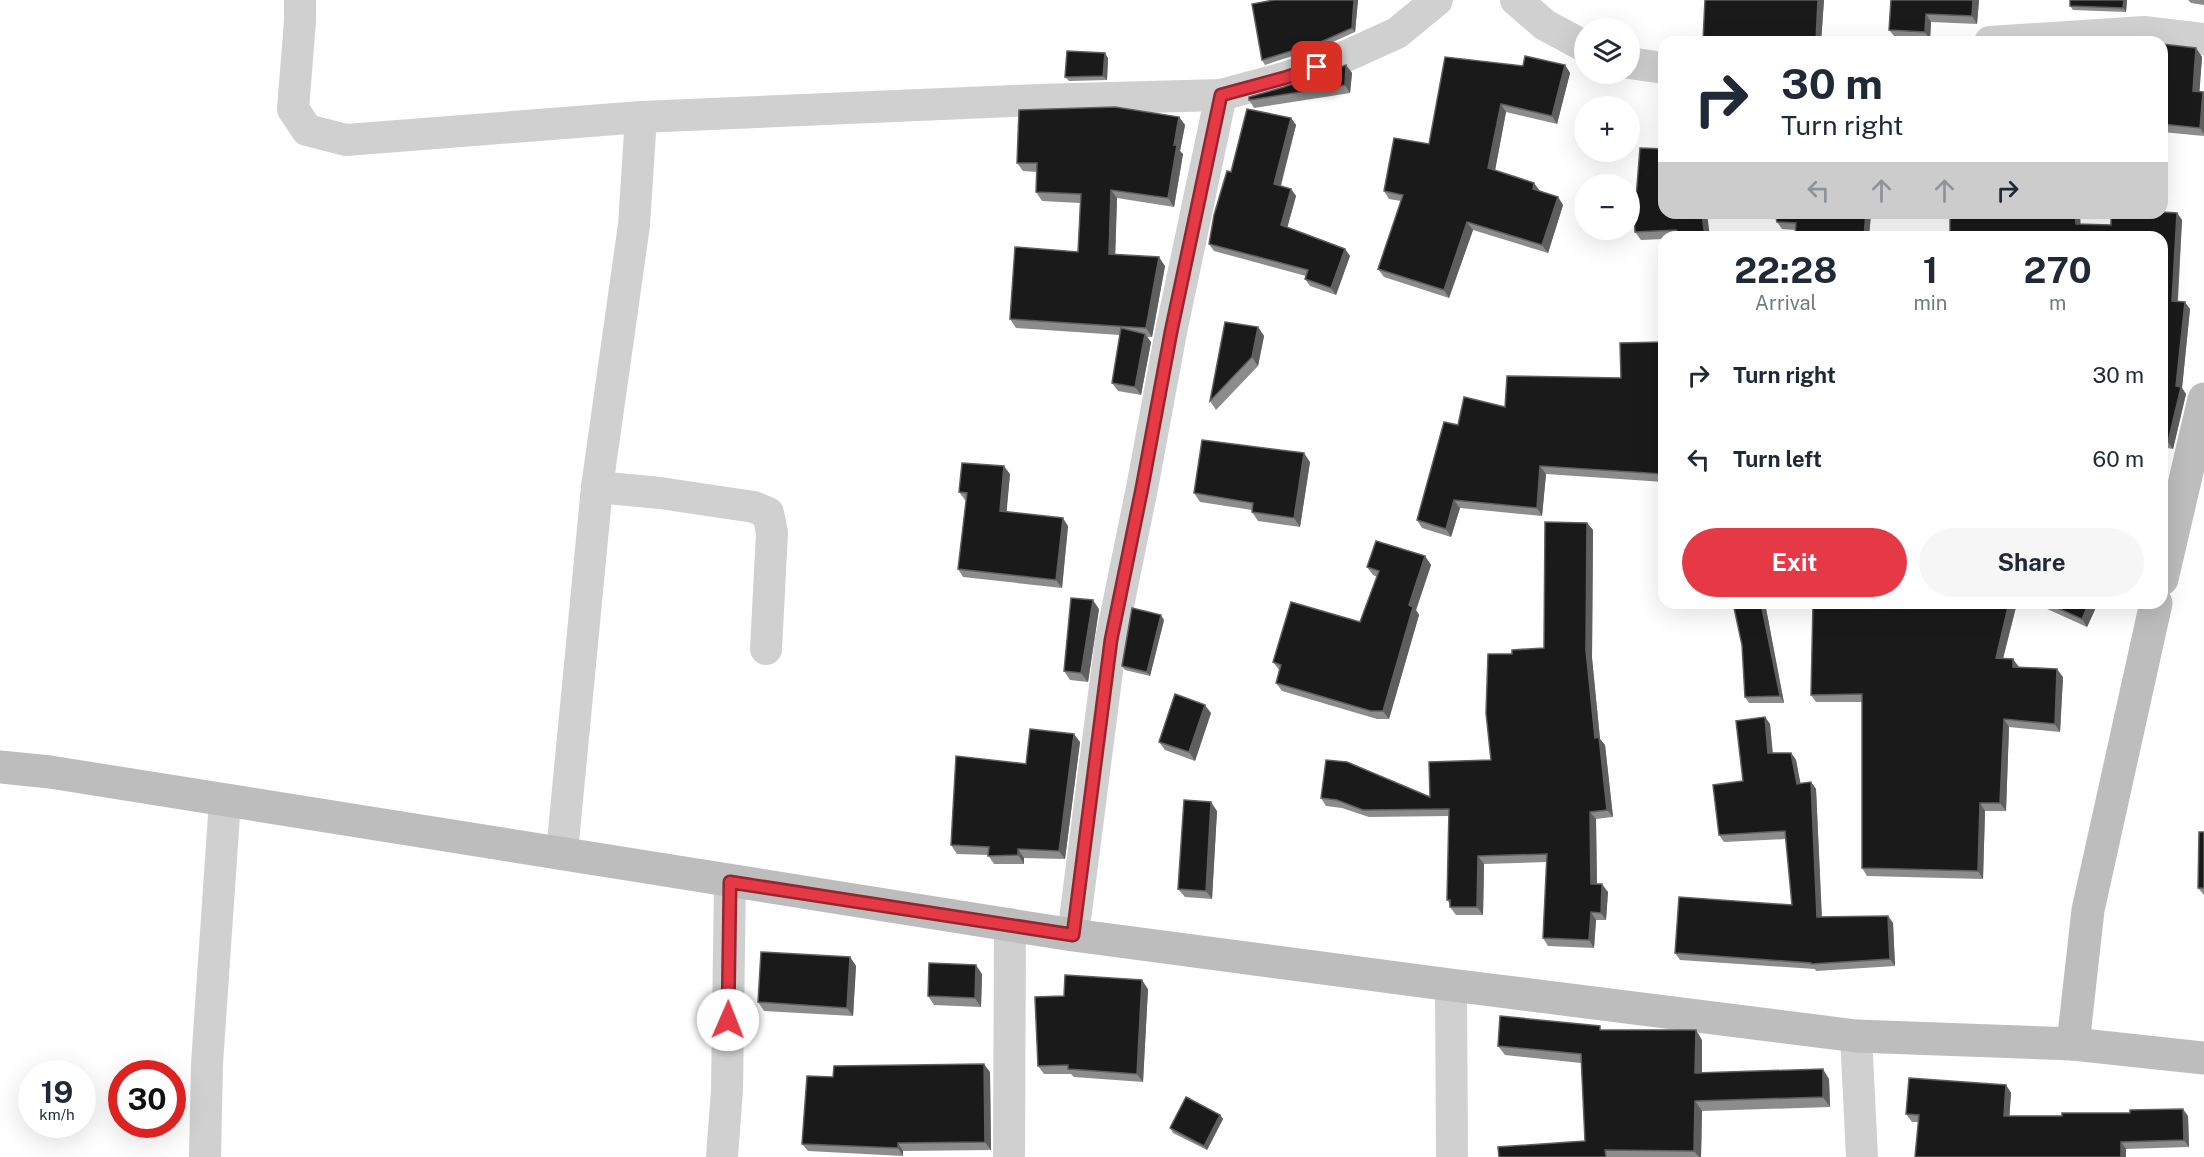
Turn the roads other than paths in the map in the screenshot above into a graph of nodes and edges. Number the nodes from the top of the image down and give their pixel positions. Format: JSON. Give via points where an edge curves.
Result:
{"nodes":[{"id":1,"x":300,"y":0,"type":"edge"},
{"id":2,"x":1437,"y":0,"type":"edge"},
{"id":3,"x":1516,"y":0,"type":"edge"},
{"id":4,"x":2082,"y":36,"type":"edge"},
{"id":5,"x":2204,"y":39,"type":"edge"},
{"id":6,"x":1574,"y":41,"type":"edge"},
{"id":7,"x":1640,"y":65,"type":"edge"},
{"id":8,"x":1658,"y":67,"type":"edge"},
{"id":9,"x":1221,"y":95,"type":"junction"},
{"id":10,"x":641,"y":117,"type":"junction"},
{"id":11,"x":2204,"y":399,"type":"edge"},
{"id":12,"x":597,"y":487,"type":"junction"},
{"id":13,"x":2168,"y":553,"type":"edge"},
{"id":14,"x":2155,"y":609,"type":"edge"},
{"id":15,"x":766,"y":650,"type":"dead end"},
{"id":16,"x":0,"y":767,"type":"edge"},
{"id":17,"x":225,"y":800,"type":"junction"},
{"id":18,"x":562,"y":852,"type":"junction"},
{"id":19,"x":730,"y":882,"type":"junction"},
{"id":20,"x":1010,"y":924,"type":"junction"},
{"id":21,"x":1073,"y":935,"type":"junction"},
{"id":22,"x":1451,"y":985,"type":"junction"},
{"id":23,"x":1856,"y":1036,"type":"junction"},
{"id":24,"x":2073,"y":1044,"type":"junction"},
{"id":25,"x":2204,"y":1058,"type":"edge"},
{"id":26,"x":206,"y":1157,"type":"edge"},
{"id":27,"x":722,"y":1157,"type":"edge"},
{"id":28,"x":1009,"y":1157,"type":"edge"},
{"id":29,"x":1452,"y":1157,"type":"edge"},
{"id":30,"x":1862,"y":1157,"type":"edge"}],
"edges":[{"from":1,"to":10,"type":"street","via":[[293,109],[307,130],[346,141]]},
{"from":2,"to":9,"type":"street","via":[[1397,33],[1333,62]]},
{"from":3,"to":6,"type":"street","via":[[1545,25]]},
{"from":4,"to":5,"type":"street","via":[[2144,32]]},
{"from":7,"to":8,"type":"street"},
{"from":9,"to":10,"type":"street"},
{"from":9,"to":21,"type":"street","via":[[1111,640]]},
{"from":10,"to":12,"type":"street","via":[[634,225]]},
{"from":11,"to":13,"type":"street"},
{"from":12,"to":15,"type":"street","via":[[754,507],[768,513],[772,533]]},
{"from":12,"to":18,"type":"street"},
{"from":14,"to":24,"type":"street","via":[[2088,910]]},
{"from":16,"to":17,"type":"street"},
{"from":17,"to":18,"type":"street"},
{"from":17,"to":26,"type":"street","via":[[207,1064]]},
{"from":18,"to":19,"type":"street"},
{"from":19,"to":20,"type":"street"},
{"from":19,"to":27,"type":"street","via":[[727,1090]]},
{"from":20,"to":21,"type":"street"},
{"from":20,"to":28,"type":"street"},
{"from":21,"to":22,"type":"street"},
{"from":22,"to":23,"type":"street"},
{"from":22,"to":29,"type":"street"},
{"from":23,"to":24,"type":"street"},
{"from":23,"to":30,"type":"street"},
{"from":24,"to":25,"type":"street"}]}
